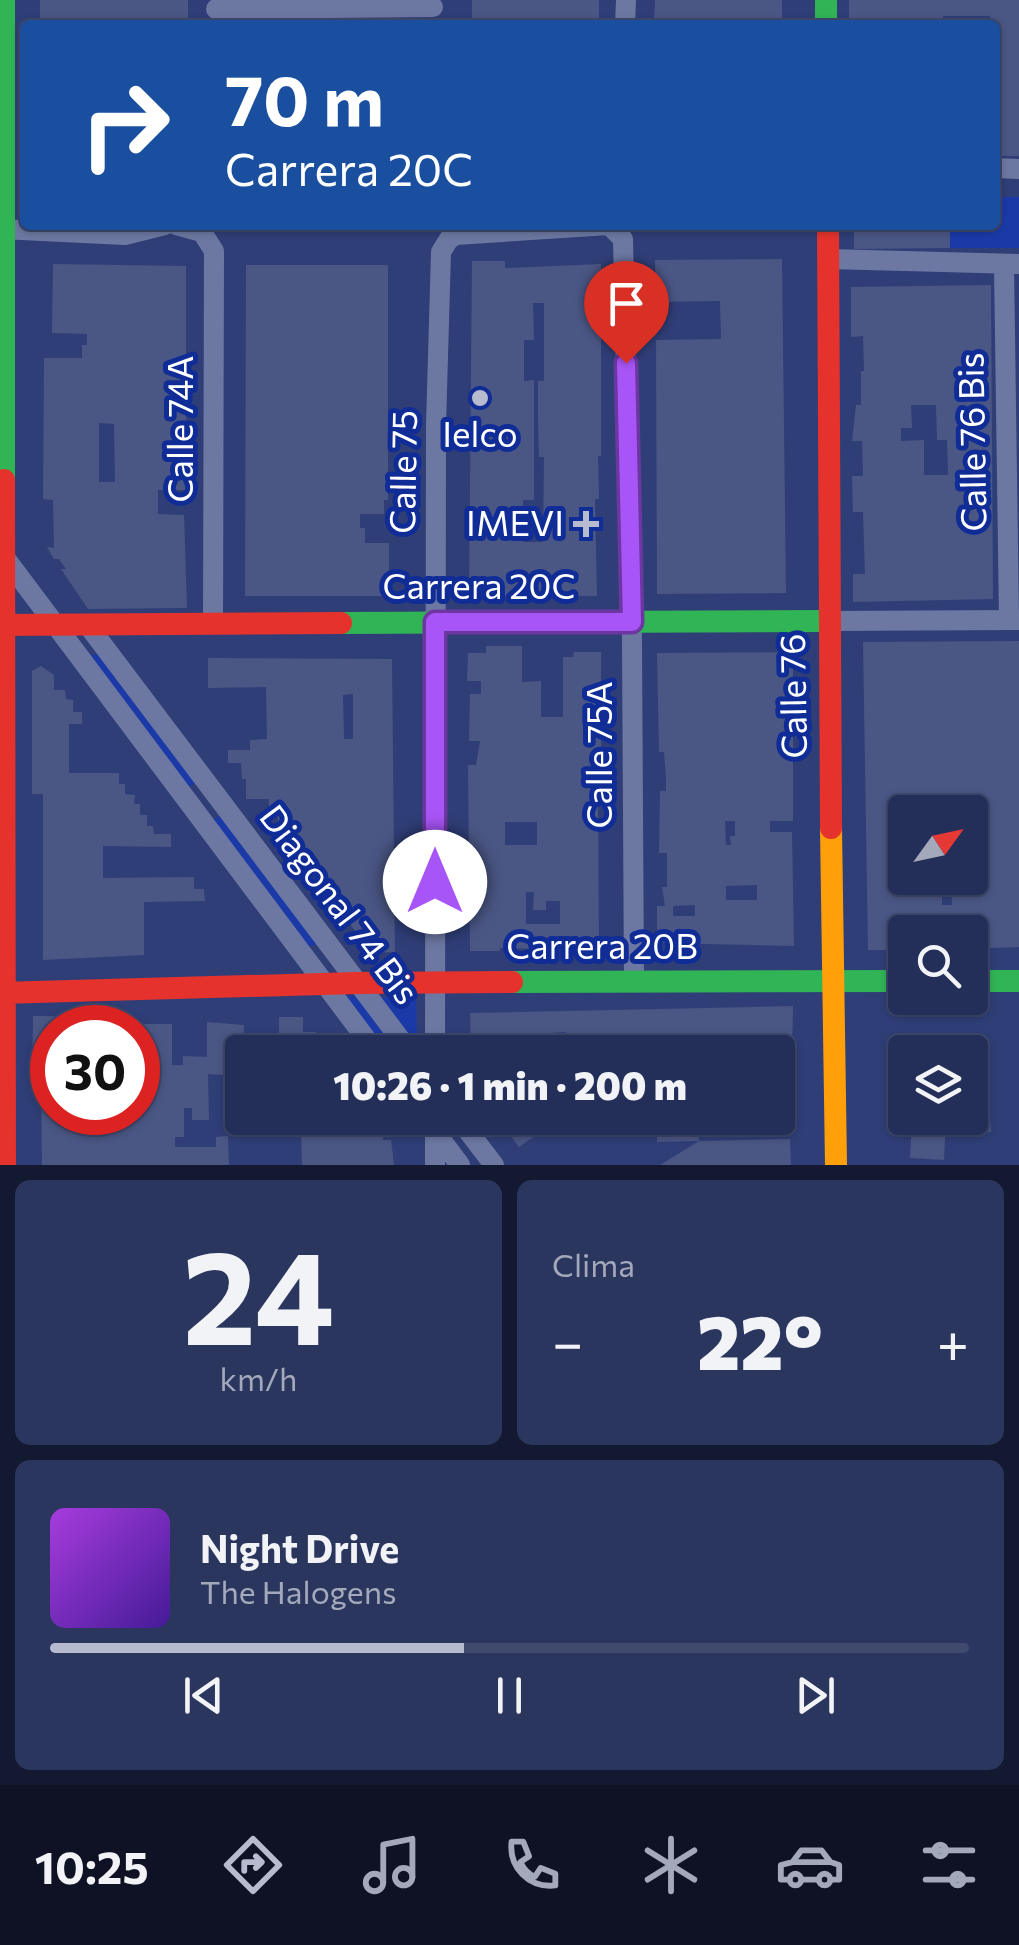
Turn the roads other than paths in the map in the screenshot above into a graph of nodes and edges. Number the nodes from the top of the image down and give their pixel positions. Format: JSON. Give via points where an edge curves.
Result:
{"nodes":[{"id":1,"x":4,"y":0,"type":"edge"},
{"id":2,"x":216,"y":11,"type":"edge"},
{"id":3,"x":433,"y":11,"type":"edge"},
{"id":4,"x":3,"y":229,"type":"edge"},
{"id":5,"x":23,"y":230,"type":"edge"},
{"id":6,"x":145,"y":230,"type":"edge"},
{"id":7,"x":198,"y":230,"type":"edge"},
{"id":8,"x":526,"y":230,"type":"edge"},
{"id":9,"x":617,"y":230,"type":"edge"},
{"id":10,"x":828,"y":230,"type":"edge"},
{"id":11,"x":441,"y":252,"type":"joint"},
{"id":12,"x":828,"y":259,"type":"junction"},
{"id":13,"x":1011,"y":264,"type":"edge"},
{"id":14,"x":6,"y":559,"type":"junction"},
{"id":15,"x":828,"y":620,"type":"junction"},
{"id":16,"x":1014,"y":620,"type":"edge"},
{"id":17,"x":435,"y":622,"type":"junction"},
{"id":18,"x":632,"y":622,"type":"junction"},
{"id":19,"x":56,"y":624,"type":"junction"},
{"id":20,"x":87,"y":624,"type":"junction"},
{"id":21,"x":213,"y":624,"type":"junction"},
{"id":22,"x":3,"y":625,"type":"edge"},
{"id":23,"x":216,"y":796,"type":"junction"},
{"id":24,"x":195,"y":811,"type":"junction"},
{"id":25,"x":834,"y":981,"type":"junction"},
{"id":26,"x":888,"y":981,"type":"edge"},
{"id":27,"x":988,"y":981,"type":"edge"},
{"id":28,"x":1019,"y":981,"type":"edge"},
{"id":29,"x":357,"y":982,"type":"junction"},
{"id":30,"x":434,"y":982,"type":"junction"},
{"id":31,"x":634,"y":982,"type":"junction"},
{"id":32,"x":323,"y":983,"type":"junction"},
{"id":33,"x":3,"y":993,"type":"edge"},
{"id":34,"x":363,"y":1035,"type":"edge"},
{"id":35,"x":397,"y":1035,"type":"edge"},
{"id":36,"x":434,"y":1035,"type":"edge"},
{"id":37,"x":432,"y":1135,"type":"edge"},
{"id":38,"x":440,"y":1135,"type":"edge"},
{"id":39,"x":471,"y":1135,"type":"edge"},
{"id":40,"x":5,"y":1165,"type":"edge"},
{"id":41,"x":435,"y":1165,"type":"edge"},
{"id":42,"x":460,"y":1165,"type":"edge"},
{"id":43,"x":494,"y":1165,"type":"edge"},
{"id":44,"x":836,"y":1165,"type":"edge"}],
"edges":[{"from":1,"to":4,"type":"street"},
{"from":2,"to":3,"type":"street"},
{"from":4,"to":14,"type":"street"},
{"from":5,"to":6,"type":"street"},
{"from":7,"to":21,"type":"street","name":"Calle 74A","via":[[214,251]]},
{"from":8,"to":11,"type":"street","name":"Calle 75A","via":[[463,233],[449,238]]},
{"from":9,"to":18,"type":"street","name":"Calle 75A","via":[[623,239]]},
{"from":10,"to":12,"type":"street","name":"Calle 76"},
{"from":11,"to":17,"type":"street","name":"Calle 75"},
{"from":12,"to":13,"type":"street"},
{"from":12,"to":15,"type":"street","name":"Calle 76"},
{"from":13,"to":16,"type":"street","name":"Calle 76 Bis"},
{"from":14,"to":19,"type":"street","name":"Diagonal 74 Bis"},
{"from":14,"to":22,"type":"street"},
{"from":15,"to":16,"type":"street","name":"Carrera 20C"},
{"from":15,"to":18,"type":"street","name":"Carrera 20C"},
{"from":15,"to":25,"type":"street","name":"Calle 76"},
{"from":17,"to":18,"type":"street","name":"Carrera 20C"},
{"from":17,"to":21,"type":"street","name":"Carrera 20C"},
{"from":17,"to":30,"type":"street","name":"Calle 75"},
{"from":18,"to":31,"type":"street","name":"Calle 75A"},
{"from":19,"to":20,"type":"street","name":"Carrera 20C"},
{"from":19,"to":22,"type":"street","name":"Carrera 20C"},
{"from":19,"to":24,"type":"street","name":"Diagonal 74 Bis"},
{"from":20,"to":21,"type":"street","name":"Carrera 20C"},
{"from":20,"to":23,"type":"street","name":"Diagonal 74 Bis"},
{"from":22,"to":33,"type":"street"},
{"from":23,"to":24,"type":"street","name":"Diagonal 74 Bis"},
{"from":23,"to":29,"type":"street","name":"Diagonal 74 Bis"},
{"from":24,"to":32,"type":"street","name":"Diagonal 74 Bis"},
{"from":25,"to":26,"type":"street","name":"Carrera 20B"},
{"from":25,"to":31,"type":"street","name":"Carrera 20B"},
{"from":25,"to":44,"type":"street","name":"Calle 76"},
{"from":27,"to":28,"type":"street"},
{"from":29,"to":30,"type":"street","name":"Carrera 20B"},
{"from":29,"to":32,"type":"street","name":"Carrera 20B"},
{"from":29,"to":35,"type":"street","name":"Diagonal 74 Bis"},
{"from":30,"to":31,"type":"street","name":"Carrera 20B"},
{"from":30,"to":36,"type":"street","name":"Calle 75"},
{"from":32,"to":33,"type":"street","name":"Carrera 20B"},
{"from":32,"to":34,"type":"street","name":"Diagonal 74 Bis"},
{"from":33,"to":40,"type":"street"},
{"from":37,"to":41,"type":"street"},
{"from":38,"to":42,"type":"street"},
{"from":39,"to":43,"type":"street"}]}
